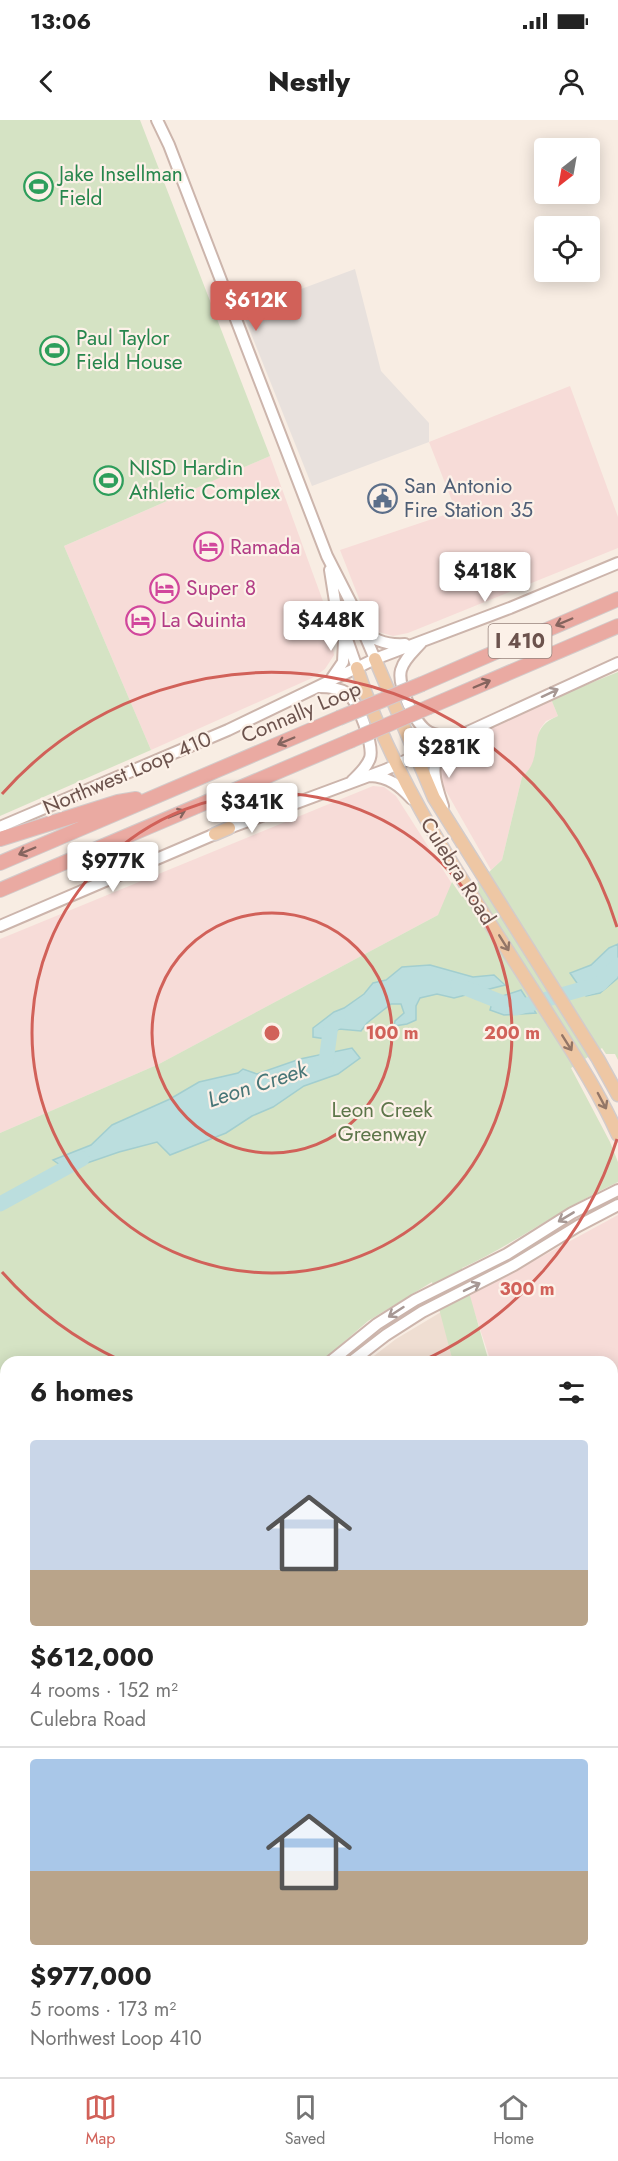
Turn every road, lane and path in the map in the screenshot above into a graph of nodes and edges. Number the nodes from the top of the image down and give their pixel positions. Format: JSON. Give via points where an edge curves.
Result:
{"nodes":[{"id":1,"x":157,"y":120,"type":"edge"},
{"id":2,"x":327,"y":556,"type":"junction"},
{"id":3,"x":618,"y":563,"type":"edge"},
{"id":4,"x":618,"y":599,"type":"edge"},
{"id":5,"x":341,"y":626,"type":"junction"},
{"id":6,"x":361,"y":626,"type":"junction"},
{"id":7,"x":618,"y":626,"type":"edge"},
{"id":8,"x":423,"y":641,"type":"junction"},
{"id":9,"x":375,"y":659,"type":"junction"},
{"id":10,"x":618,"y":663,"type":"edge"},
{"id":11,"x":357,"y":668,"type":"junction"},
{"id":12,"x":321,"y":685,"type":"junction"},
{"id":13,"x":458,"y":735,"type":"junction"},
{"id":14,"x":415,"y":756,"type":"junction"},
{"id":15,"x":397,"y":764,"type":"junction"},
{"id":16,"x":370,"y":776,"type":"junction"},
{"id":17,"x":350,"y":783,"type":"junction"},
{"id":18,"x":158,"y":795,"type":"junction"},
{"id":19,"x":417,"y":805,"type":"junction"},
{"id":20,"x":448,"y":820,"type":"junction"},
{"id":21,"x":0,"y":827,"type":"edge"},
{"id":22,"x":229,"y":828,"type":"joint"},
{"id":23,"x":215,"y":834,"type":"joint"},
{"id":24,"x":0,"y":839,"type":"edge"},
{"id":25,"x":0,"y":863,"type":"edge"},
{"id":26,"x":0,"y":890,"type":"edge"},
{"id":27,"x":0,"y":926,"type":"edge"},
{"id":28,"x":618,"y":1095,"type":"edge"},
{"id":29,"x":618,"y":1135,"type":"edge"},
{"id":30,"x":618,"y":1190,"type":"edge"},
{"id":31,"x":618,"y":1205,"type":"edge"},
{"id":32,"x":415,"y":1300,"type":"junction"},
{"id":33,"x":422,"y":1312,"type":"junction"},
{"id":34,"x":337,"y":1356,"type":"edge"},
{"id":35,"x":359,"y":1356,"type":"edge"}],
"edges":[{"from":1,"to":2,"type":"main road","name":"Culebra Road"},
{"from":2,"to":5,"type":"main road","name":"Culebra Road"},
{"from":2,"to":6,"type":"main road","name":"Culebra Road"},
{"from":3,"to":8,"type":"main road","name":"Northwest Loop 410"},
{"from":4,"to":18,"type":"highway","name":"Connally Loop","number":"I 410","one_way":true,"bridge":true},
{"from":5,"to":11,"type":"main road","name":"Culebra Road"},
{"from":5,"to":12,"type":"main road","via":[[344,659],[336,674]]},
{"from":6,"to":8,"type":"main road","via":[[383,642],[400,645]]},
{"from":6,"to":9,"type":"main road","name":"Culebra Road"},
{"from":26,"to":7,"type":"highway","number":"I 410","one_way":true,"bridge":true},
{"from":8,"to":9,"type":"main road","name":"Northwest Loop 410"},
{"from":8,"to":13,"type":"main road","via":[[401,669],[403,689],[424,729],[439,735]]},
{"from":9,"to":11,"type":"main road","name":"Northwest Loop 410"},
{"from":9,"to":14,"type":"main road","name":"Culebra Road"},
{"from":13,"to":10,"type":"main road","one_way":true},
{"from":11,"to":12,"type":"main road","name":"Northwest Loop 410"},
{"from":11,"to":15,"type":"main road","name":"Culebra Road"},
{"from":12,"to":17,"type":"main road","via":[[351,696],[370,742],[368,762]]},
{"from":12,"to":21,"type":"main road","name":"Northwest Loop 410","via":[[228,730]]},
{"from":13,"to":14,"type":"main road"},
{"from":13,"to":20,"type":"main road","via":[[440,751],[434,770]]},
{"from":14,"to":15,"type":"main road"},
{"from":14,"to":20,"type":"main road","name":"Culebra Road"},
{"from":15,"to":16,"type":"main road"},
{"from":15,"to":19,"type":"main road","name":"Culebra Road"},
{"from":16,"to":17,"type":"main road"},
{"from":16,"to":19,"type":"main road","via":[[395,782]]},
{"from":17,"to":22,"type":"main road"},
{"from":18,"to":24,"type":"highway","via":[[118,802]]},
{"from":18,"to":25,"type":"highway","name":"Connally Loop","number":"I 410","one_way":true},
{"from":19,"to":29,"type":"main road","name":"Culebra Road","one_way":true,"via":[[599,1095]]},
{"from":20,"to":28,"type":"main road","name":"Culebra Road"},
{"from":22,"to":23,"type":"main road"},
{"from":23,"to":27,"type":"main road"},
{"from":30,"to":32,"type":"main road","one_way":true,"via":[[572,1213],[507,1254]]},
{"from":33,"to":31,"type":"main road","one_way":true},
{"from":32,"to":33,"type":"main road"},
{"from":32,"to":34,"type":"main road","one_way":true},
{"from":33,"to":35,"type":"main road"}]}
